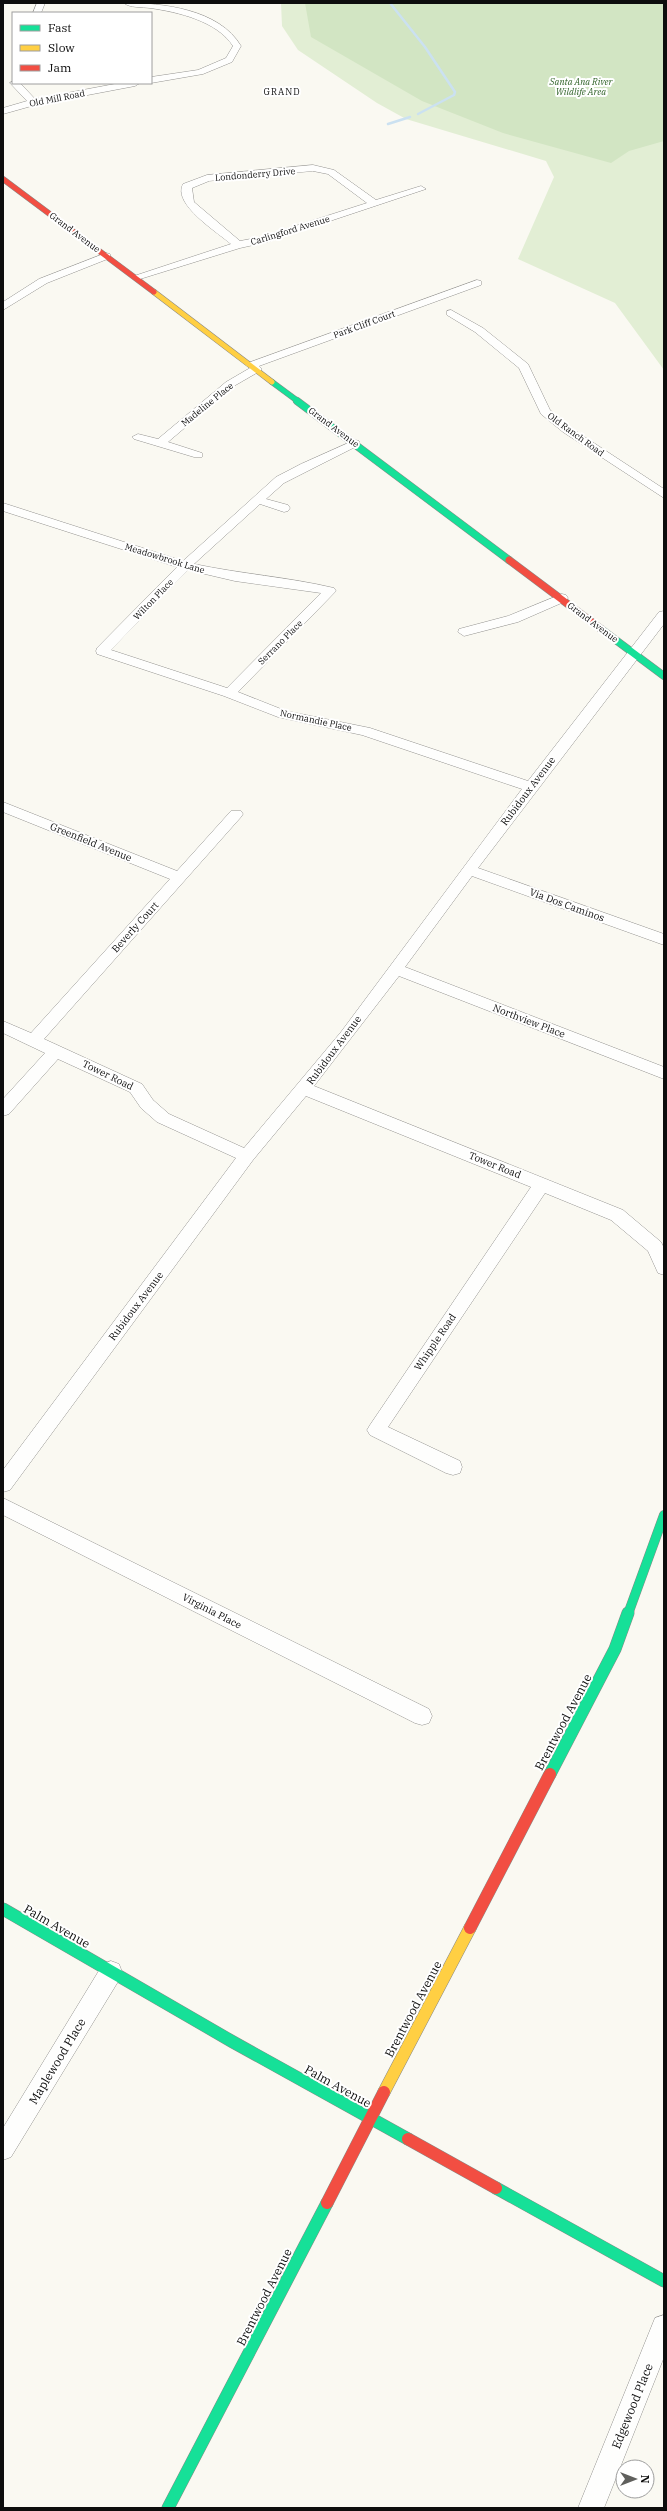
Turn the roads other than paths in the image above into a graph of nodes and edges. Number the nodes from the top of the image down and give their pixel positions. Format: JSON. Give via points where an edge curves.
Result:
{"nodes":[{"id":1,"x":128,"y":3,"type":"edge"},
{"id":2,"x":152,"y":80,"type":"edge"},
{"id":3,"x":17,"y":84,"type":"edge"},
{"id":4,"x":130,"y":84,"type":"edge"},
{"id":5,"x":33,"y":102,"type":"junction"},
{"id":6,"x":3,"y":111,"type":"edge"},
{"id":7,"x":3,"y":179,"type":"edge"},
{"id":8,"x":421,"y":189,"type":"dead end"},
{"id":9,"x":373,"y":203,"type":"junction"},
{"id":10,"x":238,"y":245,"type":"junction"},
{"id":11,"x":106,"y":256,"type":"junction"},
{"id":12,"x":136,"y":277,"type":"junction"},
{"id":13,"x":477,"y":283,"type":"dead end"},
{"id":14,"x":3,"y":307,"type":"edge"},
{"id":15,"x":451,"y":313,"type":"dead end"},
{"id":16,"x":254,"y":367,"type":"junction"},
{"id":17,"x":138,"y":437,"type":"dead end"},
{"id":18,"x":160,"y":443,"type":"junction"},
{"id":19,"x":355,"y":443,"type":"junction"},
{"id":20,"x":198,"y":454,"type":"dead end"},
{"id":21,"x":664,"y":494,"type":"edge"},
{"id":22,"x":258,"y":500,"type":"junction"},
{"id":23,"x":3,"y":507,"type":"edge"},
{"id":24,"x":284,"y":508,"type":"dead end"},
{"id":25,"x":185,"y":566,"type":"junction"},
{"id":26,"x":330,"y":592,"type":"joint"},
{"id":27,"x":562,"y":598,"type":"junction"},
{"id":28,"x":664,"y":615,"type":"edge"},
{"id":29,"x":464,"y":632,"type":"dead end"},
{"id":30,"x":102,"y":651,"type":"joint"},
{"id":31,"x":634,"y":654,"type":"junction"},
{"id":32,"x":664,"y":676,"type":"edge"},
{"id":33,"x":229,"y":693,"type":"junction"},
{"id":34,"x":531,"y":787,"type":"junction"},
{"id":35,"x":3,"y":807,"type":"edge"},
{"id":36,"x":236,"y":814,"type":"dead end"},
{"id":37,"x":469,"y":870,"type":"junction"},
{"id":38,"x":179,"y":877,"type":"junction"},
{"id":39,"x":664,"y":940,"type":"edge"},
{"id":40,"x":395,"y":969,"type":"junction"},
{"id":41,"x":3,"y":1027,"type":"edge"},
{"id":42,"x":34,"y":1040,"type":"junction"},
{"id":43,"x":56,"y":1050,"type":"junction"},
{"id":44,"x":664,"y":1073,"type":"edge"},
{"id":45,"x":305,"y":1089,"type":"junction"},
{"id":46,"x":3,"y":1110,"type":"edge"},
{"id":47,"x":247,"y":1156,"type":"junction"},
{"id":48,"x":542,"y":1184,"type":"junction"},
{"id":49,"x":664,"y":1268,"type":"edge"},
{"id":50,"x":453,"y":1468,"type":"dead end"},
{"id":51,"x":3,"y":1484,"type":"edge"},
{"id":52,"x":3,"y":1506,"type":"edge"},
{"id":53,"x":664,"y":1515,"type":"edge"},
{"id":54,"x":422,"y":1716,"type":"dead end"},
{"id":55,"x":3,"y":1909,"type":"edge"},
{"id":56,"x":111,"y":1972,"type":"junction"},
{"id":57,"x":370,"y":2118,"type":"junction"},
{"id":58,"x":3,"y":2149,"type":"edge"},
{"id":59,"x":664,"y":2281,"type":"edge"},
{"id":60,"x":664,"y":2327,"type":"edge"},
{"id":61,"x":168,"y":2508,"type":"edge"},
{"id":62,"x":591,"y":2508,"type":"edge"}],
"edges":[{"from":1,"to":2,"type":"street","via":[[161,7],[198,19],[227,32],[237,46],[229,60],[200,72]]},
{"from":3,"to":5,"type":"street"},
{"from":4,"to":5,"type":"street","name":"Old Mill Road"},
{"from":5,"to":6,"type":"street","name":"Old Mill Road"},
{"from":7,"to":11,"type":"street","name":"Grand Avenue"},
{"from":8,"to":9,"type":"street","name":"Carlingford Avenue"},
{"from":9,"to":10,"type":"street","name":"Carlingford Avenue","via":[[263,240]]},
{"from":9,"to":10,"type":"street","name":"Londonderry Drive","via":[[331,172],[313,168],[207,178],[187,186],[189,204]]},
{"from":10,"to":12,"type":"street","name":"Carlingford Avenue"},
{"from":11,"to":12,"type":"street","name":"Grand Avenue"},
{"from":11,"to":14,"type":"street","via":[[43,281]]},
{"from":12,"to":16,"type":"street","name":"Grand Avenue"},
{"from":13,"to":16,"type":"street","name":"Park Cliff Court"},
{"from":15,"to":21,"type":"street","name":"Old Ranch Road","via":[[479,330],[524,366],[545,412],[567,430]]},
{"from":16,"to":18,"type":"street","name":"Madeline Place"},
{"from":16,"to":19,"type":"street","name":"Grand Avenue"},
{"from":17,"to":18,"type":"street"},
{"from":18,"to":20,"type":"street"},
{"from":19,"to":22,"type":"street","name":"Wilton Place","via":[[280,480]]},
{"from":19,"to":27,"type":"street","name":"Grand Avenue"},
{"from":22,"to":24,"type":"street"},
{"from":22,"to":25,"type":"street","name":"Wilton Place"},
{"from":23,"to":25,"type":"street","name":"Meadowbrook Lane"},
{"from":25,"to":26,"type":"street","name":"Meadowbrook Lane"},
{"from":25,"to":30,"type":"street","name":"Wilton Place"},
{"from":26,"to":33,"type":"street","name":"Serrano Place"},
{"from":27,"to":29,"type":"street","via":[[513,619]]},
{"from":27,"to":31,"type":"street","name":"Grand Avenue"},
{"from":28,"to":31,"type":"street","name":"Rubidoux Avenue"},
{"from":30,"to":33,"type":"street","name":"Normandie Place"},
{"from":31,"to":32,"type":"street","name":"Grand Avenue"},
{"from":31,"to":34,"type":"street","name":"Rubidoux Avenue"},
{"from":33,"to":34,"type":"street","name":"Normandie Place","via":[[283,714],[365,731]]},
{"from":34,"to":37,"type":"street","name":"Rubidoux Avenue"},
{"from":35,"to":38,"type":"street","name":"Greenfield Avenue"},
{"from":36,"to":38,"type":"street","name":"Beverly Court"},
{"from":37,"to":39,"type":"street","name":"Via Dos Caminos"},
{"from":37,"to":40,"type":"street","name":"Rubidoux Avenue"},
{"from":38,"to":42,"type":"street","name":"Beverly Court"},
{"from":40,"to":44,"type":"street","name":"Northview Place"},
{"from":40,"to":45,"type":"street","name":"Rubidoux Avenue"},
{"from":41,"to":42,"type":"street","name":"Tower Road"},
{"from":42,"to":43,"type":"street","name":"Tower Road"},
{"from":43,"to":46,"type":"street"},
{"from":43,"to":47,"type":"street","name":"Tower Road","via":[[136,1088],[147,1104],[163,1118]]},
{"from":45,"to":47,"type":"street","name":"Rubidoux Avenue"},
{"from":45,"to":48,"type":"street","name":"Tower Road"},
{"from":47,"to":51,"type":"street","name":"Rubidoux Avenue"},
{"from":48,"to":49,"type":"street","name":"Tower Road","via":[[617,1215],[655,1247]]},
{"from":48,"to":50,"type":"street","name":"Whipple Road","via":[[376,1430]]},
{"from":52,"to":54,"type":"street","name":"Virginia Place"},
{"from":53,"to":57,"type":"street","name":"Brentwood Avenue","via":[[615,1649]]},
{"from":55,"to":56,"type":"street","name":"Palm Avenue"},
{"from":56,"to":57,"type":"street","name":"Palm Avenue"},
{"from":56,"to":58,"type":"street","name":"Maplewood Place"},
{"from":57,"to":59,"type":"street","name":"Palm Avenue"},
{"from":57,"to":61,"type":"street","name":"Brentwood Avenue"},
{"from":60,"to":62,"type":"street","name":"Edgewood Place"}]}
